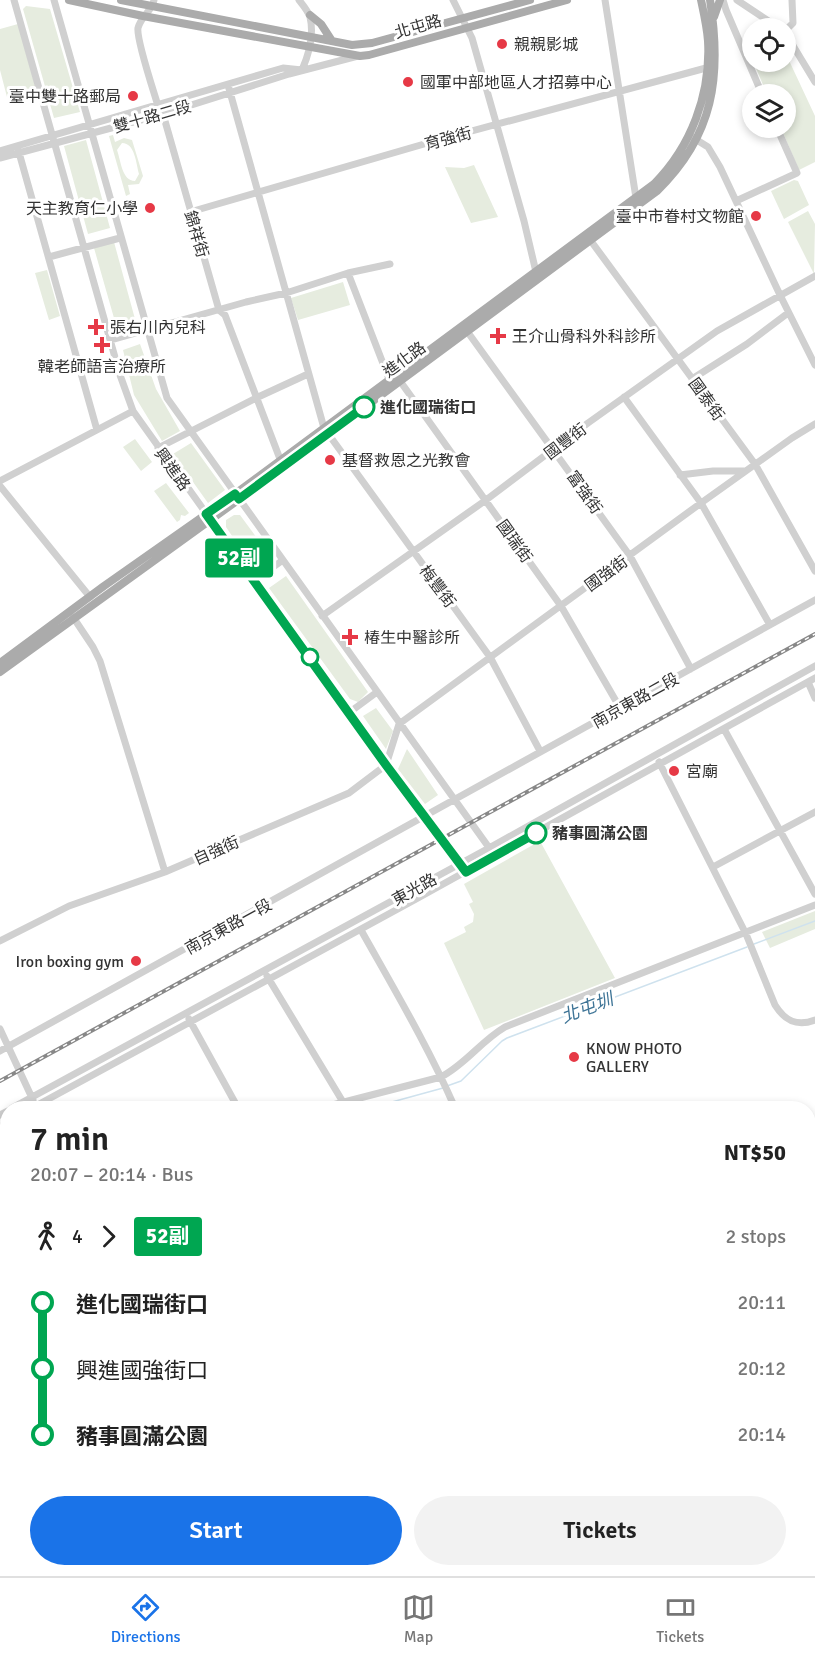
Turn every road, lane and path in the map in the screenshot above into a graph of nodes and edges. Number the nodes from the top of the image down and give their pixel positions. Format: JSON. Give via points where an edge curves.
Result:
{"nodes":[{"id":1,"x":14,"y":0,"type":"edge"},
{"id":2,"x":54,"y":0,"type":"edge"},
{"id":3,"x":69,"y":0,"type":"edge"},
{"id":4,"x":121,"y":0,"type":"edge"},
{"id":5,"x":299,"y":0,"type":"edge"},
{"id":6,"x":453,"y":0,"type":"edge"},
{"id":7,"x":530,"y":0,"type":"edge"},
{"id":8,"x":567,"y":0,"type":"edge"},
{"id":9,"x":605,"y":0,"type":"edge"},
{"id":10,"x":701,"y":0,"type":"edge"},
{"id":11,"x":710,"y":0,"type":"edge"},
{"id":12,"x":722,"y":0,"type":"edge"},
{"id":13,"x":737,"y":0,"type":"edge"},
{"id":14,"x":792,"y":0,"type":"edge"},
{"id":15,"x":154,"y":3,"type":"edge"},
{"id":16,"x":310,"y":15,"type":"junction"},
{"id":17,"x":143,"y":16,"type":"junction"},
{"id":18,"x":765,"y":18,"type":"edge"},
{"id":19,"x":793,"y":18,"type":"edge"},
{"id":20,"x":713,"y":20,"type":"junction"},
{"id":21,"x":466,"y":23,"type":"junction"},
{"id":22,"x":332,"y":41,"type":"junction"},
{"id":23,"x":310,"y":42,"type":"junction"},
{"id":24,"x":796,"y":49,"type":"edge"},
{"id":25,"x":360,"y":56,"type":"junction"},
{"id":26,"x":706,"y":68,"type":"junction"},
{"id":27,"x":302,"y":70,"type":"junction"},
{"id":28,"x":815,"y":82,"type":"edge"},
{"id":29,"x":758,"y":84,"type":"edge"},
{"id":30,"x":228,"y":85,"type":"junction"},
{"id":31,"x":620,"y":91,"type":"junction"},
{"id":32,"x":230,"y":93,"type":"junction"},
{"id":33,"x":158,"y":106,"type":"junction"},
{"id":34,"x":163,"y":114,"type":"junction"},
{"id":35,"x":496,"y":124,"type":"junction"},
{"id":36,"x":91,"y":129,"type":"junction"},
{"id":37,"x":693,"y":138,"type":"junction"},
{"id":38,"x":781,"y":138,"type":"edge"},
{"id":39,"x":53,"y":139,"type":"junction"},
{"id":40,"x":18,"y":150,"type":"junction"},
{"id":41,"x":0,"y":151,"type":"edge"},
{"id":42,"x":0,"y":158,"type":"edge"},
{"id":43,"x":257,"y":193,"type":"junction"},
{"id":44,"x":636,"y":198,"type":"junction"},
{"id":45,"x":736,"y":201,"type":"junction"},
{"id":46,"x":190,"y":212,"type":"junction"},
{"id":47,"x":120,"y":238,"type":"junction"},
{"id":48,"x":589,"y":238,"type":"junction"},
{"id":49,"x":85,"y":247,"type":"junction"},
{"id":50,"x":49,"y":256,"type":"junction"},
{"id":51,"x":390,"y":264,"type":"dead end"},
{"id":52,"x":536,"y":272,"type":"junction"},
{"id":53,"x":348,"y":273,"type":"junction"},
{"id":54,"x":815,"y":276,"type":"edge"},
{"id":55,"x":286,"y":293,"type":"junction"},
{"id":56,"x":780,"y":295,"type":"junction"},
{"id":57,"x":219,"y":310,"type":"junction"},
{"id":58,"x":788,"y":313,"type":"junction"},
{"id":59,"x":465,"y":328,"type":"junction"},
{"id":60,"x":147,"y":330,"type":"junction"},
{"id":61,"x":111,"y":340,"type":"junction"},
{"id":62,"x":677,"y":358,"type":"junction"},
{"id":63,"x":815,"y":365,"type":"edge"},
{"id":64,"x":308,"y":374,"type":"junction"},
{"id":65,"x":389,"y":379,"type":"junction"},
{"id":66,"x":692,"y":379,"type":"junction"},
{"id":67,"x":400,"y":381,"type":"junction"},
{"id":68,"x":624,"y":397,"type":"junction"},
{"id":69,"x":256,"y":398,"type":"junction"},
{"id":70,"x":133,"y":411,"type":"junction"},
{"id":71,"x":815,"y":424,"type":"edge"},
{"id":72,"x":97,"y":430,"type":"junction"},
{"id":73,"x":326,"y":430,"type":"junction"},
{"id":74,"x":191,"y":431,"type":"junction"},
{"id":75,"x":158,"y":448,"type":"junction"},
{"id":76,"x":554,"y":449,"type":"junction"},
{"id":77,"x":280,"y":459,"type":"junction"},
{"id":78,"x":755,"y":465,"type":"junction"},
{"id":79,"x":745,"y":471,"type":"junction"},
{"id":80,"x":680,"y":475,"type":"junction"},
{"id":81,"x":0,"y":481,"type":"edge"},
{"id":82,"x":0,"y":486,"type":"edge"},
{"id":83,"x":237,"y":497,"type":"junction"},
{"id":84,"x":486,"y":500,"type":"junction"},
{"id":85,"x":701,"y":503,"type":"junction"},
{"id":86,"x":208,"y":517,"type":"junction"},
{"id":87,"x":413,"y":551,"type":"junction"},
{"id":88,"x":630,"y":556,"type":"junction"},
{"id":89,"x":283,"y":560,"type":"junction"},
{"id":90,"x":815,"y":571,"type":"edge"},
{"id":91,"x":255,"y":580,"type":"junction"},
{"id":92,"x":90,"y":597,"type":"junction"},
{"id":93,"x":815,"y":600,"type":"edge"},
{"id":94,"x":561,"y":606,"type":"junction"},
{"id":95,"x":71,"y":615,"type":"junction"},
{"id":96,"x":322,"y":616,"type":"junction"},
{"id":97,"x":770,"y":625,"type":"junction"},
{"id":98,"x":490,"y":657,"type":"junction"},
{"id":99,"x":0,"y":663,"type":"edge"},
{"id":100,"x":815,"y":666,"type":"edge"},
{"id":101,"x":691,"y":669,"type":"junction"},
{"id":102,"x":0,"y":672,"type":"edge"},
{"id":103,"x":812,"y":680,"type":"edge"},
{"id":104,"x":377,"y":692,"type":"junction"},
{"id":105,"x":815,"y":698,"type":"edge"},
{"id":106,"x":620,"y":708,"type":"junction"},
{"id":107,"x":350,"y":712,"type":"junction"},
{"id":108,"x":399,"y":724,"type":"junction"},
{"id":109,"x":724,"y":729,"type":"junction"},
{"id":110,"x":540,"y":752,"type":"junction"},
{"id":111,"x":656,"y":756,"type":"junction"},
{"id":112,"x":661,"y":764,"type":"junction"},
{"id":113,"x":386,"y":765,"type":"junction"},
{"id":114,"x":455,"y":800,"type":"junction"},
{"id":115,"x":815,"y":812,"type":"edge"},
{"id":116,"x":424,"y":816,"type":"junction"},
{"id":117,"x":780,"y":831,"type":"junction"},
{"id":118,"x":489,"y":848,"type":"junction"},
{"id":119,"x":495,"y":856,"type":"junction"},
{"id":120,"x":460,"y":864,"type":"junction"},
{"id":121,"x":713,"y":867,"type":"junction"},
{"id":122,"x":165,"y":872,"type":"junction"},
{"id":123,"x":466,"y":872,"type":"junction"},
{"id":124,"x":815,"y":894,"type":"edge"},
{"id":125,"x":815,"y":905,"type":"edge"},
{"id":126,"x":361,"y":930,"type":"junction"},
{"id":127,"x":746,"y":934,"type":"junction"},
{"id":128,"x":0,"y":941,"type":"edge"},
{"id":129,"x":264,"y":971,"type":"junction"},
{"id":130,"x":268,"y":979,"type":"junction"},
{"id":131,"x":186,"y":1012,"type":"junction"},
{"id":132,"x":815,"y":1020,"type":"edge"},
{"id":133,"x":191,"y":1022,"type":"junction"},
{"id":134,"x":0,"y":1029,"type":"edge"},
{"id":135,"x":9,"y":1047,"type":"junction"},
{"id":136,"x":0,"y":1052,"type":"edge"},
{"id":137,"x":442,"y":1078,"type":"junction"},
{"id":138,"x":32,"y":1098,"type":"junction"},
{"id":139,"x":26,"y":1101,"type":"edge"},
{"id":140,"x":33,"y":1101,"type":"edge"},
{"id":141,"x":45,"y":1101,"type":"edge"},
{"id":142,"x":234,"y":1101,"type":"edge"},
{"id":143,"x":342,"y":1101,"type":"edge"},
{"id":144,"x":347,"y":1101,"type":"edge"},
{"id":145,"x":452,"y":1101,"type":"edge"}],
"edges":[{"from":1,"to":39,"type":"street","name":"興進路"},
{"from":2,"to":36,"type":"street"},
{"from":3,"to":17,"type":"main road"},
{"from":4,"to":15,"type":"main road"},
{"from":5,"to":16,"type":"street"},
{"from":6,"to":21,"type":"street"},
{"from":7,"to":21,"type":"main road","name":"北屯路"},
{"from":8,"to":21,"type":"main road","name":"北屯路"},
{"from":9,"to":31,"type":"street"},
{"from":10,"to":26,"type":"main road","name":"進化路","via":[[708,42]]},
{"from":11,"to":20,"type":"main road","name":"進化路"},
{"from":12,"to":20,"type":"main road"},
{"from":12,"to":29,"type":"street"},
{"from":13,"to":18,"type":"street"},
{"from":14,"to":19,"type":"street"},
{"from":15,"to":17,"type":"street"},
{"from":15,"to":23,"type":"main road"},
{"from":16,"to":22,"type":"main road"},
{"from":16,"to":23,"type":"street"},
{"from":17,"to":23,"type":"main road"},
{"from":17,"to":33,"type":"street","name":"錦祥街","via":[[137,31]]},
{"from":20,"to":37,"type":"main road","name":"進化路","via":[[714,89],[708,114]]},
{"from":21,"to":22,"type":"main road","name":"北屯路","via":[[361,45]]},
{"from":21,"to":25,"type":"main road","name":"北屯路"},
{"from":21,"to":35,"type":"street"},
{"from":22,"to":23,"type":"main road","name":"北屯路"},
{"from":23,"to":25,"type":"main road","name":"北屯路"},
{"from":23,"to":27,"type":"street"},
{"from":24,"to":28,"type":"street"},
{"from":25,"to":27,"type":"street","name":"雙十路二段"},
{"from":26,"to":31,"type":"street","name":"育強街"},
{"from":26,"to":37,"type":"main road","name":"進化路"},
{"from":27,"to":30,"type":"street","name":"雙十路二段","via":[[283,68]]},
{"from":27,"to":32,"type":"street","name":"雙十路二段"},
{"from":30,"to":32,"type":"street","name":"梅豐街"},
{"from":30,"to":33,"type":"street","name":"雙十路二段"},
{"from":31,"to":35,"type":"street","name":"育強街"},
{"from":31,"to":44,"type":"street"},
{"from":32,"to":34,"type":"street","name":"雙十路二段"},
{"from":32,"to":43,"type":"street","name":"梅豐街"},
{"from":33,"to":34,"type":"street","name":"錦祥街"},
{"from":33,"to":36,"type":"street","name":"雙十路二段"},
{"from":34,"to":36,"type":"street","name":"雙十路二段"},
{"from":34,"to":46,"type":"street","name":"錦祥街"},
{"from":35,"to":43,"type":"street","name":"育強街"},
{"from":35,"to":52,"type":"street"},
{"from":36,"to":39,"type":"street","name":"雙十路二段"},
{"from":36,"to":47,"type":"street"},
{"from":37,"to":44,"type":"main road","name":"進化路","via":[[654,184]]},
{"from":37,"to":45,"type":"street","via":[[708,147]]},
{"from":37,"to":48,"type":"main road","name":"進化路","via":[[675,173],[657,191]]},
{"from":38,"to":45,"type":"street","via":[[797,174]]},
{"from":39,"to":40,"type":"street","name":"雙十路二段"},
{"from":39,"to":49,"type":"street","name":"興進路"},
{"from":40,"to":41,"type":"street","name":"雙十路二段"},
{"from":40,"to":42,"type":"street","name":"雙十路二段"},
{"from":40,"to":50,"type":"street"},
{"from":43,"to":46,"type":"street","name":"育強街"},
{"from":43,"to":55,"type":"street","name":"梅豐街"},
{"from":44,"to":48,"type":"main road","name":"進化路"},
{"from":45,"to":56,"type":"street"},
{"from":46,"to":57,"type":"street","name":"錦祥街"},
{"from":47,"to":49,"type":"street"},
{"from":47,"to":60,"type":"street"},
{"from":48,"to":52,"type":"main road","name":"進化路"},
{"from":48,"to":59,"type":"main road","name":"進化路"},
{"from":48,"to":62,"type":"street","name":"國泰街"},
{"from":49,"to":50,"type":"street"},
{"from":49,"to":61,"type":"street","name":"興進路"},
{"from":50,"to":72,"type":"street"},
{"from":51,"to":53,"type":"street"},
{"from":52,"to":59,"type":"main road","name":"進化路"},
{"from":53,"to":55,"type":"street"},
{"from":53,"to":65,"type":"street"},
{"from":54,"to":56,"type":"street","name":"國豐街"},
{"from":55,"to":57,"type":"street"},
{"from":55,"to":64,"type":"street","name":"梅豐街"},
{"from":56,"to":58,"type":"street"},
{"from":56,"to":62,"type":"street","name":"國豐街","via":[[717,330]]},
{"from":57,"to":60,"type":"street"},
{"from":57,"to":69,"type":"street","name":"錦祥街","via":[[225,315]]},
{"from":58,"to":63,"type":"street"},
{"from":58,"to":66,"type":"street"},
{"from":59,"to":65,"type":"main road","name":"進化路"},
{"from":59,"to":67,"type":"main road","name":"進化路"},
{"from":59,"to":76,"type":"street","name":"富強街"},
{"from":60,"to":61,"type":"street"},
{"from":60,"to":74,"type":"street","via":[[167,398]]},
{"from":61,"to":70,"type":"street","name":"興進路"},
{"from":62,"to":66,"type":"street","name":"國泰街"},
{"from":62,"to":68,"type":"street","name":"國豐街"},
{"from":64,"to":69,"type":"street"},
{"from":64,"to":73,"type":"street","name":"梅豐街"},
{"from":65,"to":73,"type":"main road","name":"進化路"},
{"from":66,"to":78,"type":"street","name":"國泰街"},
{"from":67,"to":73,"type":"main road","name":"進化路"},
{"from":67,"to":84,"type":"street","name":"國瑞街"},
{"from":68,"to":76,"type":"street","name":"國豐街"},
{"from":68,"to":80,"type":"street"},
{"from":69,"to":74,"type":"street"},
{"from":69,"to":77,"type":"street","name":"錦祥街"},
{"from":70,"to":72,"type":"street"},
{"from":70,"to":75,"type":"street","name":"興進路"},
{"from":71,"to":78,"type":"street","name":"國強街"},
{"from":72,"to":81,"type":"street"},
{"from":73,"to":77,"type":"main road","name":"進化路"},
{"from":73,"to":83,"type":"main road","name":"進化路"},
{"from":73,"to":87,"type":"street","name":"梅豐街"},
{"from":74,"to":75,"type":"street"},
{"from":74,"to":83,"type":"street"},
{"from":75,"to":86,"type":"street","name":"興進路"},
{"from":76,"to":84,"type":"street","name":"國豐街"},
{"from":76,"to":88,"type":"street","name":"富強街"},
{"from":77,"to":83,"type":"main road","name":"進化路"},
{"from":78,"to":79,"type":"street","name":"國強街"},
{"from":78,"to":90,"type":"street","name":"國泰街"},
{"from":79,"to":80,"type":"street"},
{"from":79,"to":85,"type":"street","name":"國強街"},
{"from":80,"to":85,"type":"street"},
{"from":82,"to":92,"type":"street"},
{"from":83,"to":86,"type":"main road","name":"進化路"},
{"from":83,"to":89,"type":"street"},
{"from":84,"to":87,"type":"street","name":"國豐街"},
{"from":84,"to":94,"type":"street","name":"國瑞街"},
{"from":85,"to":88,"type":"street","name":"國強街"},
{"from":85,"to":97,"type":"street"},
{"from":86,"to":91,"type":"street","name":"興進路"},
{"from":86,"to":92,"type":"main road","name":"進化路"},
{"from":86,"to":95,"type":"main road","name":"進化路"},
{"from":87,"to":96,"type":"street","name":"國豐街"},
{"from":87,"to":98,"type":"street","name":"梅豐街"},
{"from":88,"to":94,"type":"street","name":"國強街"},
{"from":88,"to":101,"type":"street","name":"富強街"},
{"from":89,"to":91,"type":"street"},
{"from":89,"to":96,"type":"street"},
{"from":91,"to":107,"type":"street","name":"興進路"},
{"from":92,"to":95,"type":"main road","name":"進化路"},
{"from":93,"to":97,"type":"street","name":"南京東路二段"},
{"from":94,"to":98,"type":"street","name":"國強街"},
{"from":94,"to":106,"type":"street","name":"國瑞街"},
{"from":95,"to":99,"type":"main road","name":"進化路"},
{"from":95,"to":102,"type":"main road","name":"進化路"},
{"from":95,"to":122,"type":"street","via":[[100,662]]},
{"from":96,"to":104,"type":"street"},
{"from":97,"to":101,"type":"street","name":"南京東路二段"},
{"from":98,"to":108,"type":"street","name":"國強街"},
{"from":98,"to":110,"type":"street","name":"梅豐街"},
{"from":100,"to":111,"type":"street","name":"東光路"},
{"from":101,"to":106,"type":"street","name":"南京東路二段"},
{"from":103,"to":105,"type":"street"},
{"from":103,"to":109,"type":"street","name":"東光路"},
{"from":104,"to":107,"type":"street"},
{"from":104,"to":108,"type":"street"},
{"from":106,"to":110,"type":"street","name":"南京東路二段"},
{"from":107,"to":113,"type":"street","name":"興進路"},
{"from":108,"to":113,"type":"street"},
{"from":108,"to":114,"type":"street"},
{"from":109,"to":112,"type":"street","name":"東光路"},
{"from":109,"to":117,"type":"street"},
{"from":110,"to":114,"type":"street","name":"南京東路二段"},
{"from":111,"to":112,"type":"street"},
{"from":111,"to":118,"type":"street","name":"東光路"},
{"from":112,"to":119,"type":"street","name":"東光路"},
{"from":112,"to":121,"type":"street"},
{"from":113,"to":116,"type":"street","name":"興進路"},
{"from":113,"to":122,"type":"street","name":"自強街","via":[[349,793]]},
{"from":114,"to":116,"type":"street","name":"南京東路一段"},
{"from":114,"to":118,"type":"street"},
{"from":115,"to":117,"type":"street"},
{"from":116,"to":120,"type":"street","name":"興進路"},
{"from":116,"to":135,"type":"street","name":"南京東路一段"},
{"from":117,"to":121,"type":"street"},
{"from":117,"to":124,"type":"street"},
{"from":118,"to":119,"type":"street"},
{"from":118,"to":120,"type":"street","name":"東光路"},
{"from":119,"to":123,"type":"street","name":"東光路"},
{"from":120,"to":123,"type":"street","name":"興進路"},
{"from":120,"to":129,"type":"street","name":"東光路"},
{"from":121,"to":127,"type":"street"},
{"from":122,"to":128,"type":"street","name":"自強街","via":[[69,906]]},
{"from":123,"to":126,"type":"street","name":"東光路"},
{"from":125,"to":127,"type":"street"},
{"from":126,"to":130,"type":"street","name":"東光路"},
{"from":126,"to":137,"type":"street"},
{"from":127,"to":132,"type":"street","via":[[781,1015],[798,1024]]},
{"from":127,"to":137,"type":"street","via":[[505,1027]]},
{"from":129,"to":130,"type":"street"},
{"from":129,"to":131,"type":"street","name":"東光路"},
{"from":130,"to":133,"type":"street","name":"東光路"},
{"from":130,"to":143,"type":"street"},
{"from":131,"to":133,"type":"street"},
{"from":131,"to":138,"type":"street","name":"東光路"},
{"from":133,"to":141,"type":"street","name":"東光路"},
{"from":133,"to":142,"type":"street"},
{"from":134,"to":135,"type":"street"},
{"from":135,"to":136,"type":"street","name":"南京東路一段"},
{"from":135,"to":138,"type":"street"},
{"from":137,"to":144,"type":"street"},
{"from":137,"to":145,"type":"street"},
{"from":138,"to":139,"type":"street","name":"東光路"},
{"from":138,"to":140,"type":"street"}]}
